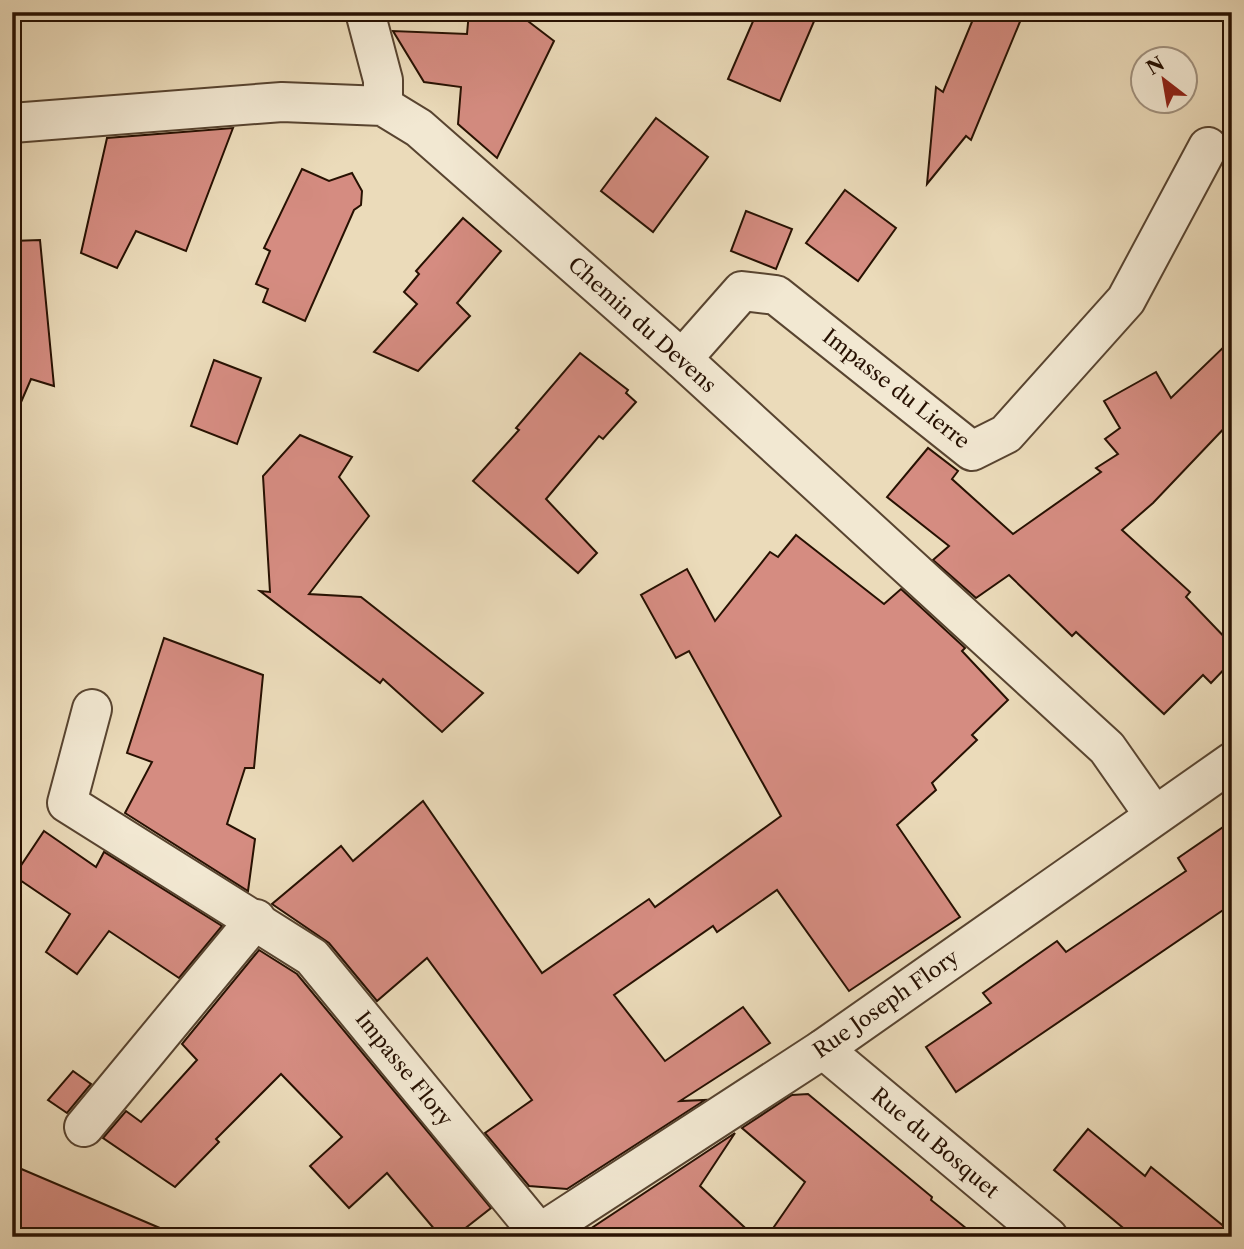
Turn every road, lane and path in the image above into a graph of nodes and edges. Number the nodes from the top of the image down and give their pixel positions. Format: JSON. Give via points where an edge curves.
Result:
{"nodes":[{"id":1,"x":365,"y":12,"type":"edge"},
{"id":2,"x":383,"y":106,"type":"junction"},
{"id":3,"x":12,"y":123,"type":"edge"},
{"id":4,"x":1208,"y":147,"type":"dead end"},
{"id":5,"x":682,"y":359,"type":"junction"},
{"id":6,"x":92,"y":709,"type":"dead end"},
{"id":7,"x":1232,"y":762,"type":"edge"},
{"id":8,"x":1154,"y":815,"type":"junction"},
{"id":9,"x":256,"y":919,"type":"junction"},
{"id":10,"x":823,"y":1049,"type":"junction"},
{"id":11,"x":84,"y":1127,"type":"dead end"},
{"id":12,"x":537,"y":1235,"type":"edge"},
{"id":13,"x":1048,"y":1237,"type":"edge"}],
"edges":[{"from":1,"to":2,"type":"street","via":[[383,80]]},
{"from":2,"to":3,"type":"street","name":"Chemin du Devens","via":[[282,102]]},
{"from":2,"to":5,"type":"street","name":"Chemin du Devens","via":[[419,128]]},
{"from":4,"to":5,"type":"street","name":"Impasse du Lierre","via":[[1126,300],[1006,434],[972,451],[776,295],[742,291]]},
{"from":5,"to":8,"type":"street","name":"Chemin du Devens","via":[[1107,747]]},
{"from":6,"to":9,"type":"street","name":"Impasse Flory","via":[[67,803]]},
{"from":7,"to":8,"type":"street","name":"Rue Joseph Flory"},
{"from":8,"to":10,"type":"street","name":"Rue Joseph Flory"},
{"from":9,"to":11,"type":"street"},
{"from":9,"to":12,"type":"street","name":"Impasse Flory","via":[[312,957]]},
{"from":10,"to":12,"type":"street","name":"Rue Joseph Flory"},
{"from":10,"to":13,"type":"street","name":"Rue du Bosquet"}]}
